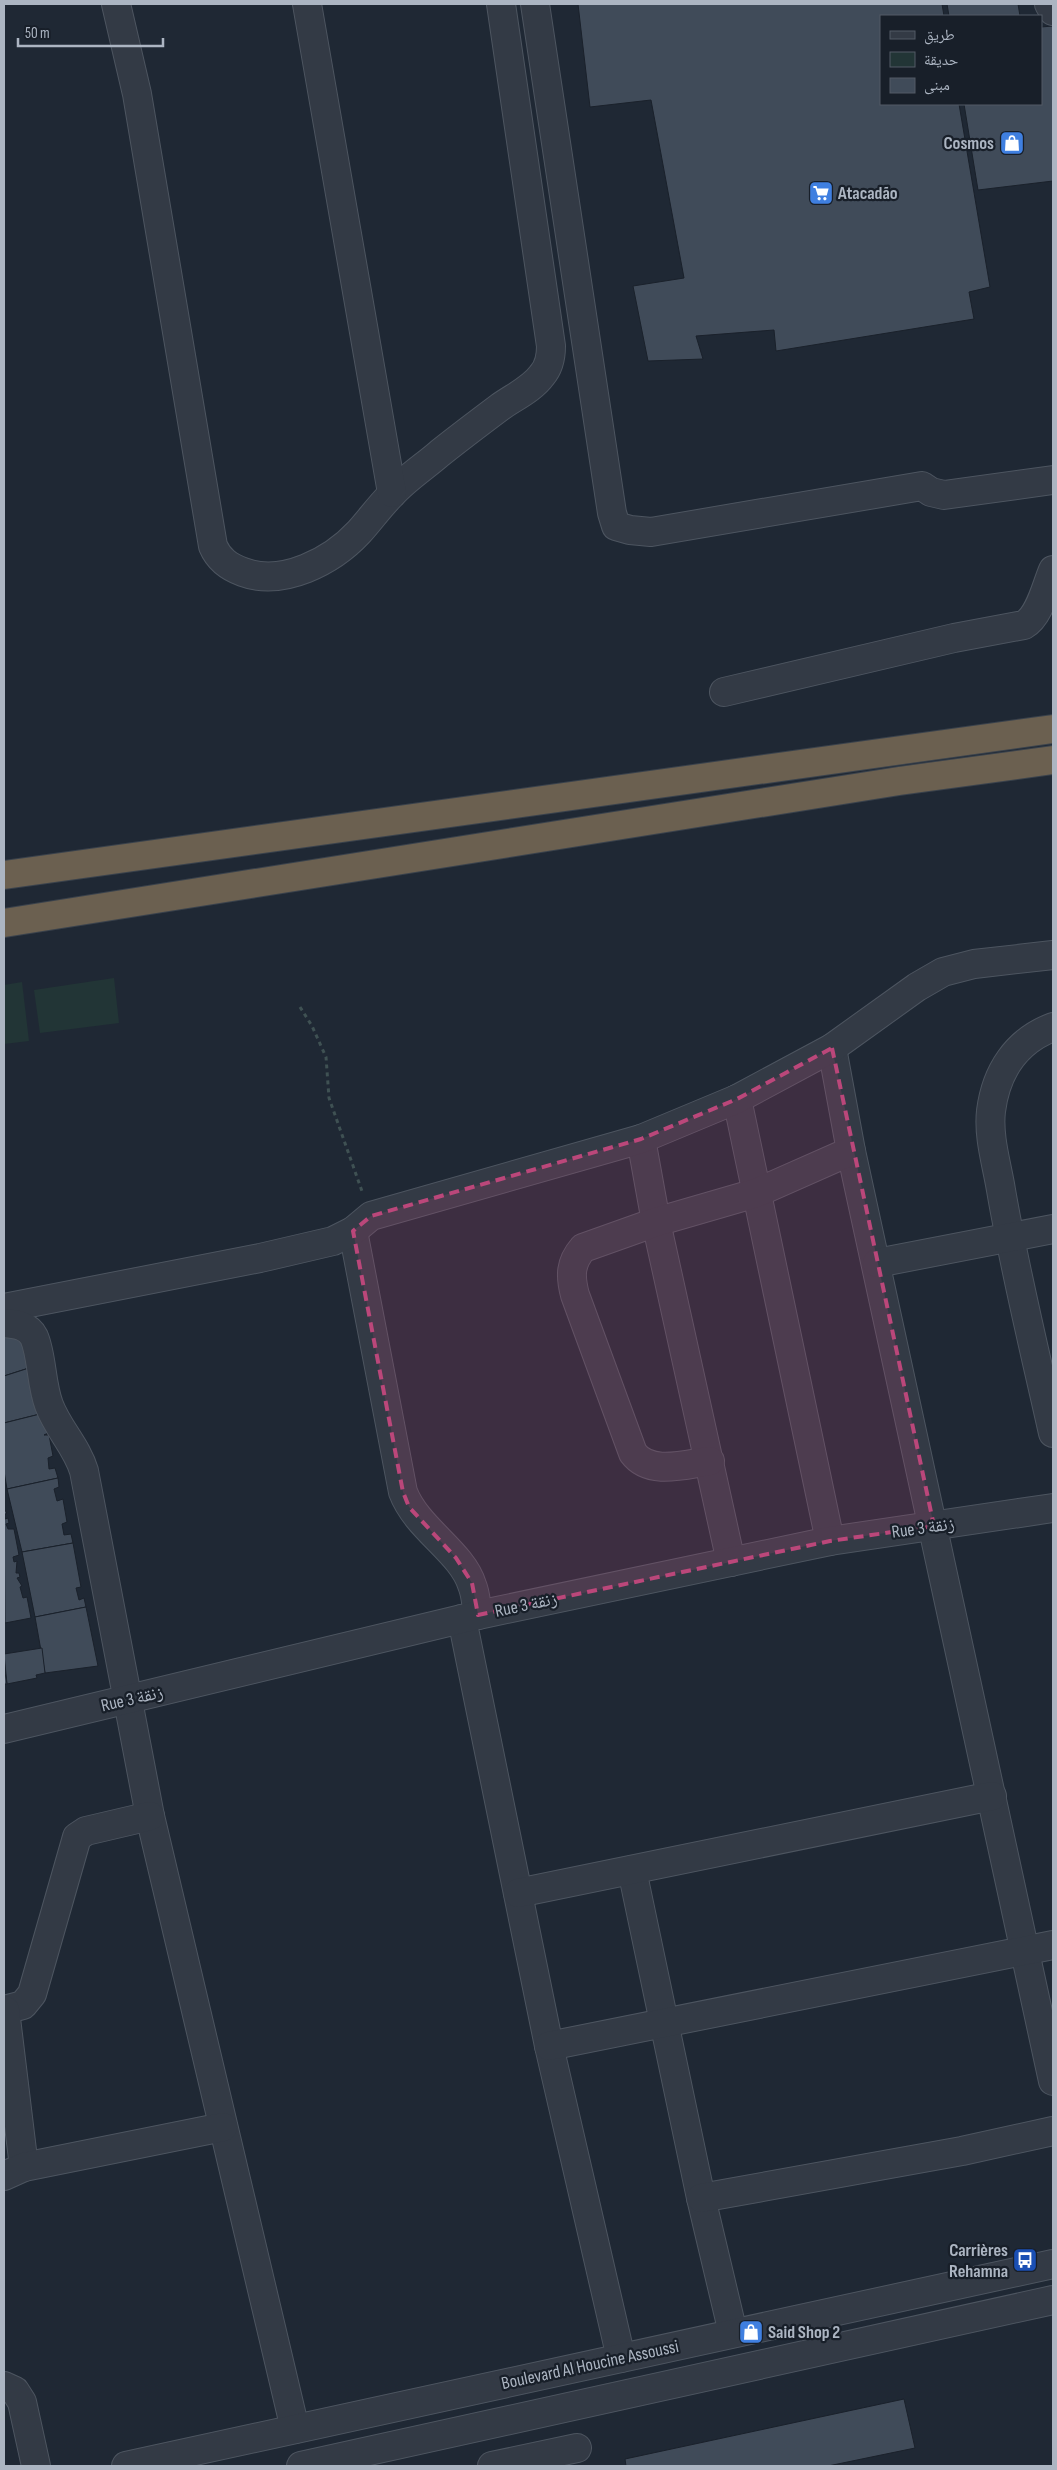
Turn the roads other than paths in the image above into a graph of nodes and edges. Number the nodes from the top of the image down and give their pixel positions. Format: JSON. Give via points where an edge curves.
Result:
{"nodes":[{"id":1,"x":116,"y":4,"type":"edge"},
{"id":2,"x":307,"y":4,"type":"edge"},
{"id":3,"x":501,"y":4,"type":"edge"},
{"id":4,"x":535,"y":4,"type":"edge"},
{"id":5,"x":1049,"y":4,"type":"edge"},
{"id":6,"x":1053,"y":11,"type":"edge"},
{"id":7,"x":1053,"y":480,"type":"edge"},
{"id":8,"x":392,"y":493,"type":"junction"},
{"id":9,"x":1053,"y":570,"type":"edge"},
{"id":10,"x":724,"y":692,"type":"dead end"},
{"id":11,"x":1053,"y":721,"type":"edge"},
{"id":12,"x":1053,"y":729,"type":"edge"},
{"id":13,"x":902,"y":750,"type":"junction"},
{"id":14,"x":1053,"y":760,"type":"edge"},
{"id":15,"x":1053,"y":779,"type":"edge"},
{"id":16,"x":899,"y":781,"type":"junction"},
{"id":17,"x":4,"y":875,"type":"edge"},
{"id":18,"x":4,"y":924,"type":"edge"},
{"id":19,"x":1053,"y":955,"type":"edge"},
{"id":20,"x":1053,"y":1027,"type":"edge"},
{"id":21,"x":832,"y":1048,"type":"junction"},
{"id":22,"x":737,"y":1099,"type":"junction"},
{"id":23,"x":641,"y":1138,"type":"junction"},
{"id":24,"x":852,"y":1151,"type":"junction"},
{"id":25,"x":756,"y":1193,"type":"junction"},
{"id":26,"x":656,"y":1222,"type":"junction"},
{"id":27,"x":362,"y":1223,"type":"junction"},
{"id":28,"x":1053,"y":1229,"type":"edge"},
{"id":29,"x":1009,"y":1236,"type":"junction"},
{"id":30,"x":877,"y":1263,"type":"junction"},
{"id":31,"x":4,"y":1308,"type":"edge"},
{"id":32,"x":4,"y":1323,"type":"edge"},
{"id":33,"x":1053,"y":1432,"type":"edge"},
{"id":34,"x":710,"y":1461,"type":"junction"},
{"id":35,"x":1053,"y":1508,"type":"edge"},
{"id":36,"x":934,"y":1526,"type":"junction"},
{"id":37,"x":830,"y":1541,"type":"junction"},
{"id":38,"x":731,"y":1562,"type":"junction"},
{"id":39,"x":470,"y":1617,"type":"junction"},
{"id":40,"x":129,"y":1700,"type":"junction"},
{"id":41,"x":4,"y":1729,"type":"edge"},
{"id":42,"x":992,"y":1796,"type":"junction"},
{"id":43,"x":150,"y":1816,"type":"junction"},
{"id":44,"x":632,"y":1870,"type":"junction"},
{"id":45,"x":518,"y":1892,"type":"junction"},
{"id":46,"x":1053,"y":1945,"type":"edge"},
{"id":47,"x":1025,"y":1951,"type":"junction"},
{"id":48,"x":4,"y":2010,"type":"edge"},
{"id":49,"x":664,"y":2023,"type":"junction"},
{"id":50,"x":550,"y":2046,"type":"junction"},
{"id":51,"x":1053,"y":2081,"type":"edge"},
{"id":52,"x":222,"y":2127,"type":"junction"},
{"id":53,"x":1053,"y":2131,"type":"edge"},
{"id":54,"x":14,"y":2171,"type":"edge"},
{"id":55,"x":701,"y":2198,"type":"junction"},
{"id":56,"x":1053,"y":2264,"type":"edge"},
{"id":57,"x":1053,"y":2300,"type":"edge"},
{"id":58,"x":733,"y":2333,"type":"junction"},
{"id":59,"x":621,"y":2358,"type":"junction"},
{"id":60,"x":4,"y":2386,"type":"edge"},
{"id":61,"x":569,"y":2407,"type":"junction"},
{"id":62,"x":294,"y":2428,"type":"junction"},
{"id":63,"x":579,"y":2457,"type":"edge"},
{"id":64,"x":36,"y":2466,"type":"edge"},
{"id":65,"x":126,"y":2466,"type":"edge"},
{"id":66,"x":301,"y":2466,"type":"edge"},
{"id":67,"x":492,"y":2466,"type":"edge"}],
"edges":[{"from":1,"to":8,"type":"street","via":[[137,94],[217,555],[231,568],[251,575],[286,575],[311,566],[339,550],[358,534]]},
{"from":2,"to":8,"type":"street"},
{"from":3,"to":8,"type":"street","via":[[551,354],[544,372],[536,381],[468,430]]},
{"from":4,"to":7,"type":"street","via":[[616,526],[652,532],[922,486],[944,495]]},
{"from":5,"to":6,"type":"street"},
{"from":9,"to":10,"type":"street","via":[[1035,613],[1024,625],[935,642]]},
{"from":11,"to":13,"type":"highway"},
{"from":12,"to":13,"type":"highway"},
{"from":13,"to":17,"type":"highway"},
{"from":14,"to":16,"type":"highway"},
{"from":15,"to":16,"type":"highway"},
{"from":16,"to":18,"type":"highway"},
{"from":19,"to":21,"type":"street","via":[[974,964],[944,972],[917,987]]},
{"from":20,"to":29,"type":"street","via":[[1019,1047],[1005,1066],[995,1094],[990,1129]]},
{"from":21,"to":22,"type":"street"},
{"from":21,"to":24,"type":"street"},
{"from":22,"to":23,"type":"street"},
{"from":22,"to":25,"type":"street"},
{"from":23,"to":26,"type":"street"},
{"from":23,"to":27,"type":"street"},
{"from":24,"to":25,"type":"street"},
{"from":24,"to":30,"type":"street"},
{"from":25,"to":26,"type":"street"},
{"from":25,"to":37,"type":"street"},
{"from":26,"to":34,"type":"street"},
{"from":26,"to":34,"type":"street","via":[[583,1248],[572,1266],[570,1280],[633,1453],[639,1461],[662,1467]]},
{"from":27,"to":31,"type":"street","via":[[332,1241]]},
{"from":27,"to":39,"type":"street","via":[[403,1492],[409,1507],[456,1558],[472,1583]]},
{"from":28,"to":29,"type":"street"},
{"from":29,"to":30,"type":"street"},
{"from":29,"to":33,"type":"street"},
{"from":30,"to":36,"type":"street"},
{"from":32,"to":40,"type":"street","via":[[27,1328],[34,1337],[50,1408],[81,1462]]},
{"from":34,"to":38,"type":"street"},
{"from":35,"to":36,"type":"street","name":"Rue 3 زنقة"},
{"from":36,"to":37,"type":"street","name":"Rue 3 زنقة"},
{"from":36,"to":42,"type":"street"},
{"from":37,"to":38,"type":"street","name":"Rue 3 زنقة"},
{"from":38,"to":39,"type":"street","name":"Rue 3 زنقة"},
{"from":39,"to":40,"type":"street","name":"Rue 3 زنقة"},
{"from":39,"to":45,"type":"street"},
{"from":40,"to":41,"type":"street","name":"Rue 3 زنقة"},
{"from":40,"to":43,"type":"street"},
{"from":42,"to":44,"type":"street"},
{"from":42,"to":47,"type":"street"},
{"from":43,"to":48,"type":"street","via":[[86,1831],[77,1837],[32,1994],[23,2005]]},
{"from":43,"to":52,"type":"street"},
{"from":44,"to":45,"type":"street"},
{"from":44,"to":49,"type":"street"},
{"from":45,"to":50,"type":"street"},
{"from":46,"to":47,"type":"street"},
{"from":47,"to":49,"type":"street"},
{"from":47,"to":51,"type":"street"},
{"from":48,"to":54,"type":"street"},
{"from":49,"to":50,"type":"street"},
{"from":49,"to":55,"type":"street"},
{"from":50,"to":59,"type":"street"},
{"from":52,"to":54,"type":"street"},
{"from":52,"to":62,"type":"street"},
{"from":53,"to":55,"type":"street"},
{"from":55,"to":58,"type":"street"},
{"from":56,"to":58,"type":"street","name":"Boulevard Al Houcine Assoussi"},
{"from":57,"to":61,"type":"street","name":"Boulevard Al Houcine Assoussi"},
{"from":58,"to":59,"type":"street","name":"Boulevard Al Houcine Assoussi"},
{"from":59,"to":62,"type":"street","name":"Boulevard Al Houcine Assoussi"},
{"from":60,"to":64,"type":"street","via":[[15,2391],[22,2402]]},
{"from":61,"to":63,"type":"street"},
{"from":61,"to":66,"type":"street","name":"Boulevard Al Houcine Assoussi"},
{"from":62,"to":65,"type":"street","name":"Boulevard Al Houcine Assoussi"},
{"from":63,"to":67,"type":"street"}]}
